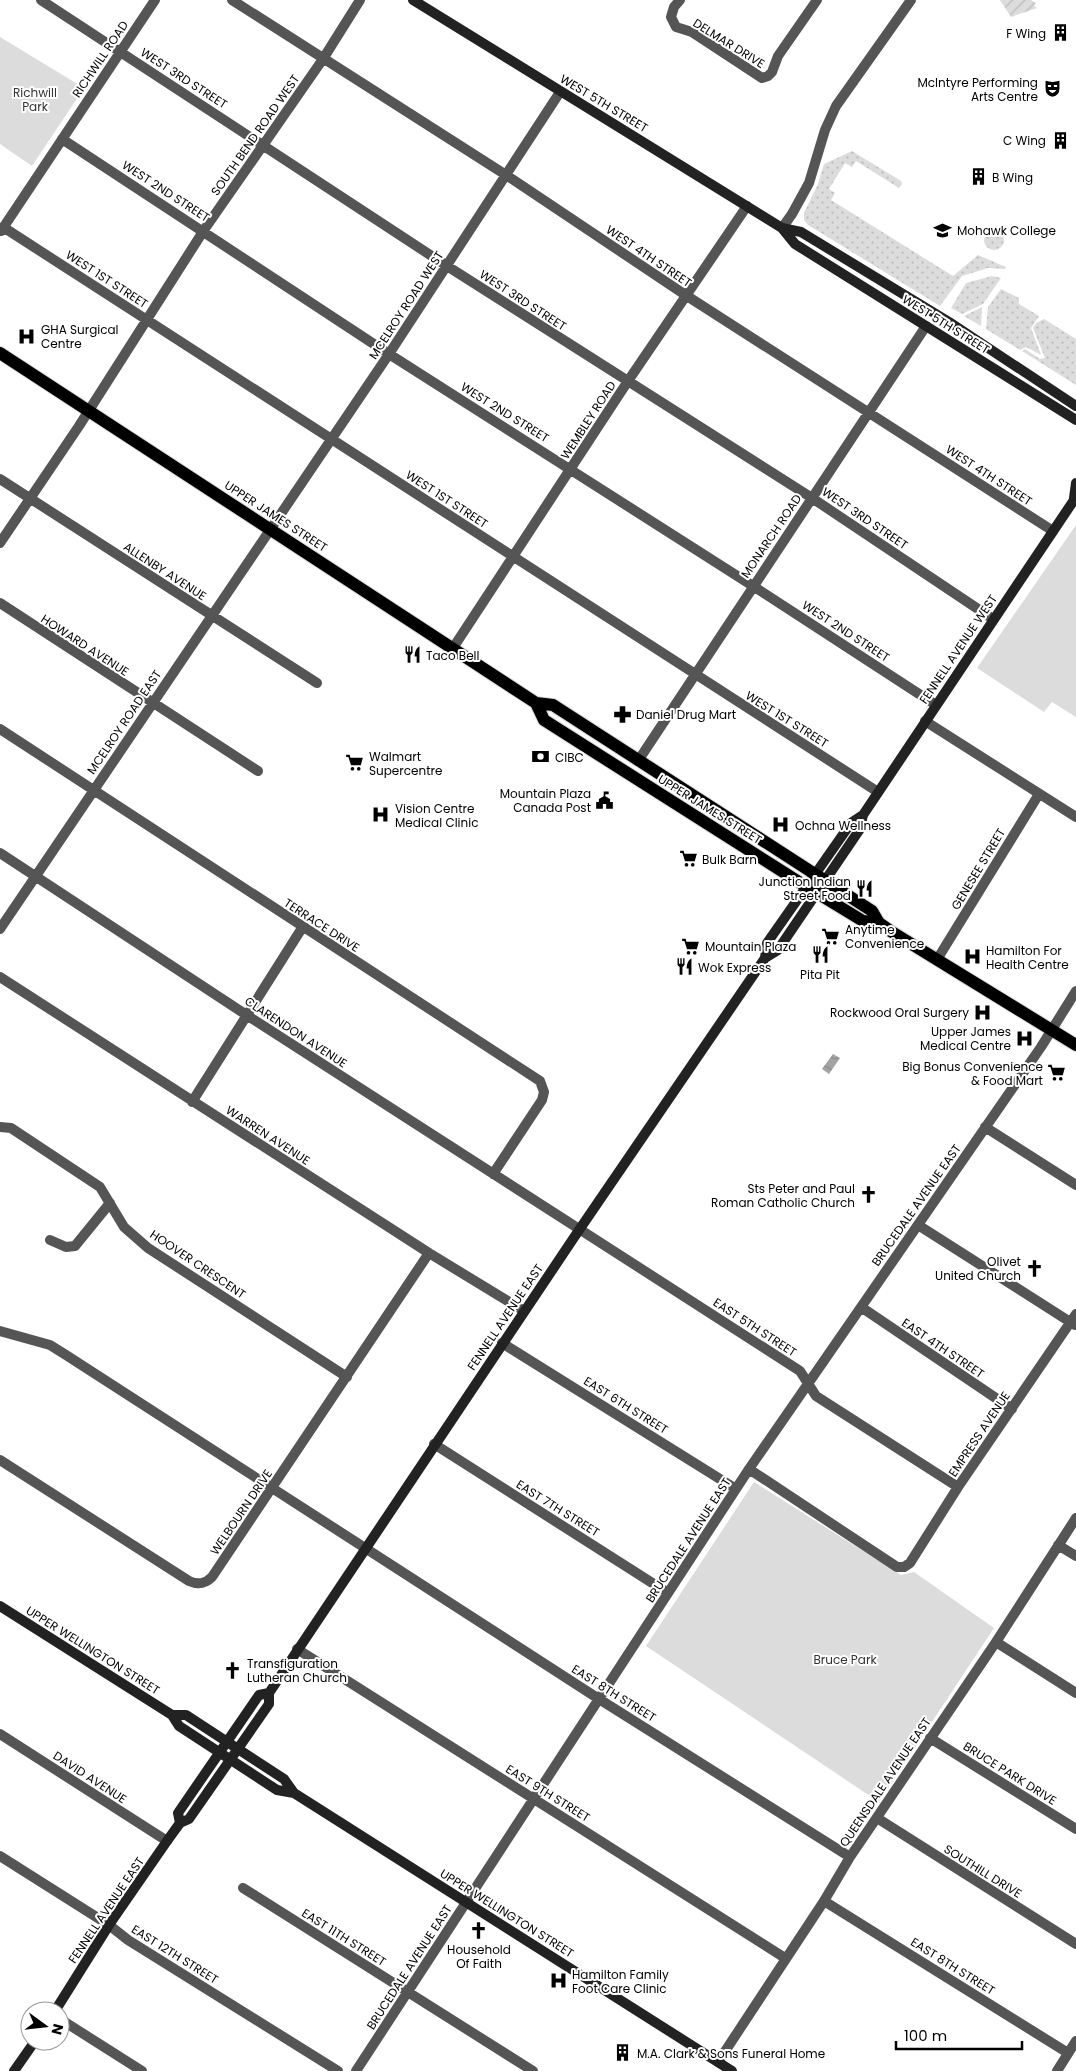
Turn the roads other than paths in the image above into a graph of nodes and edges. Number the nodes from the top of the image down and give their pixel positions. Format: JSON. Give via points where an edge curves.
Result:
{"nodes":[{"id":1,"x":41,"y":0,"type":"edge"},
{"id":2,"x":155,"y":0,"type":"edge"},
{"id":3,"x":232,"y":0,"type":"edge"},
{"id":4,"x":360,"y":0,"type":"edge"},
{"id":5,"x":413,"y":0,"type":"edge"},
{"id":6,"x":680,"y":0,"type":"edge"},
{"id":7,"x":817,"y":0,"type":"edge"},
{"id":8,"x":911,"y":0,"type":"edge"},
{"id":9,"x":120,"y":51,"type":"junction"},
{"id":10,"x":323,"y":59,"type":"junction"},
{"id":11,"x":560,"y":92,"type":"junction"},
{"id":12,"x":62,"y":138,"type":"junction"},
{"id":13,"x":264,"y":144,"type":"junction"},
{"id":14,"x":506,"y":175,"type":"junction"},
{"id":15,"x":747,"y":206,"type":"junction"},
{"id":16,"x":782,"y":228,"type":"junction"},
{"id":17,"x":2,"y":229,"type":"edge"},
{"id":18,"x":204,"y":230,"type":"junction"},
{"id":19,"x":447,"y":266,"type":"junction"},
{"id":20,"x":687,"y":296,"type":"junction"},
{"id":21,"x":147,"y":320,"type":"junction"},
{"id":22,"x":926,"y":326,"type":"junction"},
{"id":23,"x":0,"y":353,"type":"edge"},
{"id":24,"x":389,"y":354,"type":"junction"},
{"id":25,"x":628,"y":381,"type":"junction"},
{"id":26,"x":1076,"y":406,"type":"edge"},
{"id":27,"x":88,"y":411,"type":"junction"},
{"id":28,"x":869,"y":413,"type":"junction"},
{"id":29,"x":1076,"y":420,"type":"edge"},
{"id":30,"x":332,"y":439,"type":"junction"},
{"id":31,"x":572,"y":470,"type":"junction"},
{"id":32,"x":0,"y":479,"type":"edge"},
{"id":33,"x":1076,"y":483,"type":"edge"},
{"id":34,"x":1075,"y":497,"type":"edge"},
{"id":35,"x":30,"y":498,"type":"junction"},
{"id":36,"x":812,"y":498,"type":"junction"},
{"id":37,"x":271,"y":530,"type":"junction"},
{"id":38,"x":1053,"y":531,"type":"junction"},
{"id":39,"x":0,"y":543,"type":"edge"},
{"id":40,"x":512,"y":556,"type":"junction"},
{"id":41,"x":753,"y":586,"type":"junction"},
{"id":42,"x":0,"y":603,"type":"edge"},
{"id":43,"x":212,"y":617,"type":"junction"},
{"id":44,"x":993,"y":619,"type":"junction"},
{"id":45,"x":453,"y":648,"type":"junction"},
{"id":46,"x":694,"y":675,"type":"junction"},
{"id":47,"x":317,"y":683,"type":"dead end"},
{"id":48,"x":536,"y":703,"type":"junction"},
{"id":49,"x":152,"y":704,"type":"junction"},
{"id":50,"x":936,"y":705,"type":"junction"},
{"id":51,"x":925,"y":721,"type":"junction"},
{"id":52,"x":0,"y":729,"type":"edge"},
{"id":53,"x":638,"y":760,"type":"junction"},
{"id":54,"x":258,"y":771,"type":"dead end"},
{"id":55,"x":93,"y":790,"type":"junction"},
{"id":56,"x":878,"y":792,"type":"junction"},
{"id":57,"x":1039,"y":794,"type":"junction"},
{"id":58,"x":1076,"y":817,"type":"edge"},
{"id":59,"x":0,"y":853,"type":"edge"},
{"id":60,"x":35,"y":875,"type":"junction"},
{"id":61,"x":816,"y":884,"type":"junction"},
{"id":62,"x":302,"y":928,"type":"junction"},
{"id":63,"x":0,"y":929,"type":"edge"},
{"id":64,"x":938,"y":958,"type":"junction"},
{"id":65,"x":0,"y":977,"type":"edge"},
{"id":66,"x":1076,"y":991,"type":"edge"},
{"id":67,"x":248,"y":1016,"type":"junction"},
{"id":68,"x":1052,"y":1030,"type":"junction"},
{"id":69,"x":1076,"y":1045,"type":"edge"},
{"id":70,"x":192,"y":1102,"type":"junction"},
{"id":71,"x":0,"y":1126,"type":"edge"},
{"id":72,"x":985,"y":1127,"type":"junction"},
{"id":73,"x":493,"y":1174,"type":"junction"},
{"id":74,"x":1076,"y":1185,"type":"edge"},
{"id":75,"x":110,"y":1203,"type":"junction"},
{"id":76,"x":918,"y":1225,"type":"junction"},
{"id":77,"x":579,"y":1228,"type":"junction"},
{"id":78,"x":50,"y":1240,"type":"dead end"},
{"id":79,"x":429,"y":1253,"type":"junction"},
{"id":80,"x":861,"y":1307,"type":"junction"},
{"id":81,"x":524,"y":1311,"type":"junction"},
{"id":82,"x":1074,"y":1321,"type":"edge"},
{"id":83,"x":0,"y":1331,"type":"edge"},
{"id":84,"x":502,"y":1343,"type":"junction"},
{"id":85,"x":347,"y":1377,"type":"junction"},
{"id":86,"x":807,"y":1384,"type":"junction"},
{"id":87,"x":1012,"y":1409,"type":"junction"},
{"id":88,"x":434,"y":1444,"type":"junction"},
{"id":89,"x":0,"y":1460,"type":"edge"},
{"id":90,"x":749,"y":1469,"type":"junction"},
{"id":91,"x":958,"y":1487,"type":"junction"},
{"id":92,"x":272,"y":1489,"type":"junction"},
{"id":93,"x":736,"y":1489,"type":"junction"},
{"id":94,"x":1076,"y":1518,"type":"edge"},
{"id":95,"x":1058,"y":1545,"type":"junction"},
{"id":96,"x":365,"y":1548,"type":"junction"},
{"id":97,"x":1076,"y":1556,"type":"edge"},
{"id":98,"x":668,"y":1593,"type":"junction"},
{"id":99,"x":0,"y":1606,"type":"edge"},
{"id":100,"x":996,"y":1642,"type":"junction"},
{"id":101,"x":298,"y":1648,"type":"junction"},
{"id":102,"x":270,"y":1693,"type":"junction"},
{"id":103,"x":1076,"y":1693,"type":"edge"},
{"id":104,"x":600,"y":1699,"type":"junction"},
{"id":105,"x":172,"y":1714,"type":"junction"},
{"id":106,"x":0,"y":1734,"type":"edge"},
{"id":107,"x":930,"y":1738,"type":"junction"},
{"id":108,"x":226,"y":1741,"type":"junction"},
{"id":109,"x":239,"y":1750,"type":"junction"},
{"id":110,"x":218,"y":1751,"type":"junction"},
{"id":111,"x":232,"y":1760,"type":"junction"},
{"id":112,"x":294,"y":1792,"type":"junction"},
{"id":113,"x":534,"y":1800,"type":"junction"},
{"id":114,"x":877,"y":1818,"type":"junction"},
{"id":115,"x":180,"y":1823,"type":"junction"},
{"id":116,"x":1076,"y":1829,"type":"edge"},
{"id":117,"x":167,"y":1841,"type":"junction"},
{"id":118,"x":0,"y":1856,"type":"edge"},
{"id":119,"x":850,"y":1857,"type":"junction"},
{"id":120,"x":243,"y":1888,"type":"dead end"},
{"id":121,"x":824,"y":1901,"type":"junction"},
{"id":122,"x":467,"y":1902,"type":"junction"},
{"id":123,"x":109,"y":1925,"type":"junction"},
{"id":124,"x":1076,"y":1944,"type":"edge"},
{"id":125,"x":785,"y":1958,"type":"junction"},
{"id":126,"x":408,"y":1992,"type":"junction"},
{"id":127,"x":61,"y":2001,"type":"edge"},
{"id":128,"x":70,"y":2025,"type":"edge"},
{"id":129,"x":1076,"y":2041,"type":"edge"},
{"id":130,"x":28,"y":2051,"type":"edge"},
{"id":131,"x":1068,"y":2053,"type":"junction"},
{"id":132,"x":718,"y":2062,"type":"junction"},
{"id":133,"x":14,"y":2071,"type":"edge"},
{"id":134,"x":142,"y":2071,"type":"edge"},
{"id":135,"x":338,"y":2071,"type":"edge"},
{"id":136,"x":356,"y":2071,"type":"edge"},
{"id":137,"x":533,"y":2071,"type":"edge"},
{"id":138,"x":732,"y":2071,"type":"edge"},
{"id":139,"x":1057,"y":2071,"type":"edge"}],
"edges":[{"from":1,"to":9,"type":"street","name":"WEST 3RD STREET"},
{"from":2,"to":9,"type":"street","name":"RICHWILL ROAD"},
{"from":3,"to":10,"type":"street","name":"WEST 4TH STREET"},
{"from":4,"to":10,"type":"street","name":"SOUTH BEND ROAD WEST"},
{"from":5,"to":11,"type":"main road","name":"WEST 5TH STREET"},
{"from":6,"to":7,"type":"street","name":"DELMAR DRIVE","via":[[671,17],[676,27],[692,32],[762,78],[772,72],[778,56]]},
{"from":8,"to":16,"type":"street","via":[[836,106],[827,124],[809,183]]},
{"from":9,"to":12,"type":"street","name":"RICHWILL ROAD"},
{"from":9,"to":13,"type":"street","name":"WEST 3RD STREET"},
{"from":10,"to":13,"type":"street","name":"SOUTH BEND ROAD WEST"},
{"from":10,"to":14,"type":"street","name":"WEST 4TH STREET"},
{"from":11,"to":14,"type":"street","name":"MCELROY ROAD WEST"},
{"from":11,"to":15,"type":"main road","name":"WEST 5TH STREET"},
{"from":12,"to":17,"type":"street","name":"RICHWILL ROAD"},
{"from":12,"to":18,"type":"street","name":"WEST 2ND STREET"},
{"from":13,"to":18,"type":"street","name":"SOUTH BEND ROAD WEST"},
{"from":13,"to":19,"type":"street","name":"WEST 3RD STREET"},
{"from":14,"to":19,"type":"street","name":"MCELROY ROAD WEST"},
{"from":14,"to":20,"type":"street","name":"WEST 4TH STREET"},
{"from":15,"to":16,"type":"main road","name":"WEST 5TH STREET"},
{"from":15,"to":20,"type":"street","name":"WEMBLEY ROAD"},
{"from":16,"to":22,"type":"main road","name":"WEST 5TH STREET","via":[[795,244]]},
{"from":16,"to":26,"type":"main road","name":"WEST 5TH STREET","via":[[801,232],[948,322]]},
{"from":17,"to":21,"type":"street","name":"WEST 1ST STREET"},
{"from":18,"to":21,"type":"street","name":"SOUTH BEND ROAD WEST"},
{"from":18,"to":24,"type":"street","name":"WEST 2ND STREET"},
{"from":19,"to":24,"type":"street","name":"MCELROY ROAD WEST"},
{"from":19,"to":25,"type":"street","name":"WEST 3RD STREET"},
{"from":20,"to":25,"type":"street","name":"WEMBLEY ROAD"},
{"from":20,"to":28,"type":"street","name":"WEST 4TH STREET"},
{"from":21,"to":27,"type":"street","name":"SOUTH BEND ROAD WEST"},
{"from":21,"to":30,"type":"street","name":"WEST 1ST STREET"},
{"from":22,"to":28,"type":"street","name":"MONARCH ROAD"},
{"from":22,"to":29,"type":"main road","name":"WEST 5TH STREET"},
{"from":23,"to":27,"type":"main road","name":"UPPER JAMES STREET"},
{"from":24,"to":30,"type":"street","name":"MCELROY ROAD WEST"},
{"from":24,"to":31,"type":"street","name":"WEST 2ND STREET"},
{"from":25,"to":31,"type":"street","name":"WEMBLEY ROAD"},
{"from":25,"to":36,"type":"street","name":"WEST 3RD STREET"},
{"from":27,"to":35,"type":"street","name":"SOUTH BEND ROAD WEST"},
{"from":27,"to":37,"type":"main road","name":"UPPER JAMES STREET"},
{"from":28,"to":36,"type":"street","name":"MONARCH ROAD"},
{"from":28,"to":38,"type":"street","name":"WEST 4TH STREET"},
{"from":30,"to":37,"type":"street","name":"MCELROY ROAD WEST"},
{"from":30,"to":40,"type":"street","name":"WEST 1ST STREET"},
{"from":31,"to":40,"type":"street","name":"WEMBLEY ROAD"},
{"from":31,"to":41,"type":"street","name":"WEST 2ND STREET"},
{"from":32,"to":35,"type":"street","name":"ALLENBY AVENUE"},
{"from":33,"to":34,"type":"main road","name":"FENNELL AVENUE WEST"},
{"from":34,"to":38,"type":"main road","name":"FENNELL AVENUE WEST"},
{"from":35,"to":39,"type":"street","name":"SOUTH BEND ROAD WEST"},
{"from":35,"to":43,"type":"street","name":"ALLENBY AVENUE"},
{"from":36,"to":41,"type":"street","name":"MONARCH ROAD"},
{"from":36,"to":44,"type":"street","name":"WEST 3RD STREET"},
{"from":37,"to":43,"type":"street","name":"MCELROY ROAD EAST"},
{"from":37,"to":45,"type":"main road","name":"UPPER JAMES STREET"},
{"from":38,"to":44,"type":"main road","name":"FENNELL AVENUE WEST"},
{"from":40,"to":45,"type":"street","name":"WEMBLEY ROAD"},
{"from":40,"to":46,"type":"street","name":"WEST 1ST STREET"},
{"from":41,"to":46,"type":"street","name":"MONARCH ROAD"},
{"from":41,"to":50,"type":"street","name":"WEST 2ND STREET"},
{"from":42,"to":49,"type":"street","name":"HOWARD AVENUE"},
{"from":43,"to":47,"type":"street","name":"ALLENBY AVENUE"},
{"from":43,"to":49,"type":"street","name":"MCELROY ROAD EAST"},
{"from":44,"to":50,"type":"main road","name":"FENNELL AVENUE WEST"},
{"from":45,"to":48,"type":"main road","name":"UPPER JAMES STREET"},
{"from":46,"to":53,"type":"street","name":"MONARCH ROAD"},
{"from":46,"to":56,"type":"street","name":"WEST 1ST STREET"},
{"from":48,"to":53,"type":"main road","name":"UPPER JAMES STREET","via":[[553,705]]},
{"from":48,"to":61,"type":"main road","name":"UPPER JAMES STREET","via":[[544,720]]},
{"from":49,"to":54,"type":"street","name":"HOWARD AVENUE"},
{"from":49,"to":55,"type":"street","name":"MCELROY ROAD EAST"},
{"from":50,"to":51,"type":"main road","name":"FENNELL AVENUE WEST"},
{"from":51,"to":56,"type":"main road","name":"FENNELL AVENUE WEST"},
{"from":51,"to":57,"type":"street"},
{"from":52,"to":55,"type":"street","name":"TERRACE DRIVE"},
{"from":53,"to":61,"type":"main road","name":"UPPER JAMES STREET"},
{"from":55,"to":60,"type":"street","name":"MCELROY ROAD EAST"},
{"from":55,"to":62,"type":"street","name":"TERRACE DRIVE"},
{"from":56,"to":61,"type":"main road","name":"FENNELL AVENUE WEST","via":[[863,815],[860,829]]},
{"from":57,"to":58,"type":"street"},
{"from":57,"to":64,"type":"street","name":"GENESEE STREET"},
{"from":59,"to":60,"type":"street","name":"CLARENDON AVENUE"},
{"from":60,"to":63,"type":"street","name":"MCELROY ROAD EAST"},
{"from":60,"to":67,"type":"street","name":"CLARENDON AVENUE"},
{"from":61,"to":64,"type":"main road","name":"UPPER JAMES STREET","via":[[872,911],[879,923]]},
{"from":61,"to":77,"type":"main road","name":"FENNELL AVENUE EAST","via":[[767,943],[766,958]]},
{"from":62,"to":67,"type":"street"},
{"from":62,"to":73,"type":"street","name":"TERRACE DRIVE","via":[[540,1081],[544,1092],[542,1100]]},
{"from":64,"to":68,"type":"main road","name":"UPPER JAMES STREET"},
{"from":65,"to":70,"type":"street","name":"WARREN AVENUE"},
{"from":66,"to":68,"type":"street","name":"BRUCEDALE AVENUE EAST"},
{"from":67,"to":70,"type":"street"},
{"from":67,"to":73,"type":"street","name":"CLARENDON AVENUE"},
{"from":68,"to":69,"type":"main road","name":"UPPER JAMES STREET"},
{"from":68,"to":72,"type":"street","name":"BRUCEDALE AVENUE EAST"},
{"from":70,"to":79,"type":"street","name":"WARREN AVENUE"},
{"from":71,"to":75,"type":"street","name":"HOOVER CRESCENT","via":[[11,1128],[100,1187]]},
{"from":72,"to":74,"type":"street"},
{"from":72,"to":76,"type":"street","name":"BRUCEDALE AVENUE EAST"},
{"from":73,"to":77,"type":"street","name":"CLARENDON AVENUE"},
{"from":75,"to":78,"type":"street","via":[[75,1246],[66,1247]]},
{"from":75,"to":85,"type":"street","name":"HOOVER CRESCENT","via":[[124,1227],[148,1248]]},
{"from":76,"to":80,"type":"street","name":"BRUCEDALE AVENUE EAST"},
{"from":76,"to":82,"type":"street"},
{"from":77,"to":81,"type":"main road","name":"FENNELL AVENUE EAST"},
{"from":77,"to":86,"type":"street","name":"EAST 5TH STREET","via":[[800,1371]]},
{"from":79,"to":81,"type":"street","name":"WARREN AVENUE"},
{"from":79,"to":85,"type":"street","name":"WELBOURN DRIVE"},
{"from":80,"to":86,"type":"street","name":"BRUCEDALE AVENUE EAST"},
{"from":80,"to":87,"type":"street","name":"EAST 4TH STREET"},
{"from":81,"to":84,"type":"main road","name":"FENNELL AVENUE EAST"},
{"from":82,"to":87,"type":"street","name":"EMPRESS AVENUE"},
{"from":83,"to":92,"type":"street","via":[[50,1345]]},
{"from":84,"to":88,"type":"main road","name":"FENNELL AVENUE EAST"},
{"from":84,"to":93,"type":"street","name":"EAST 6TH STREET"},
{"from":85,"to":92,"type":"street","name":"WELBOURN DRIVE"},
{"from":86,"to":90,"type":"street","name":"BRUCEDALE AVENUE EAST"},
{"from":86,"to":91,"type":"street","name":"EAST 5TH STREET","via":[[816,1396]]},
{"from":87,"to":91,"type":"street","name":"EMPRESS AVENUE"},
{"from":88,"to":96,"type":"main road","name":"FENNELL AVENUE EAST"},
{"from":88,"to":98,"type":"street","name":"EAST 7TH STREET"},
{"from":89,"to":92,"type":"street","name":"WELBOURN DRIVE","via":[[197,1584],[212,1577]]},
{"from":90,"to":91,"type":"street","name":"EMPRESS AVENUE","via":[[897,1567],[910,1563]]},
{"from":90,"to":93,"type":"street","name":"BRUCEDALE AVENUE EAST"},
{"from":92,"to":96,"type":"street"},
{"from":93,"to":98,"type":"street","name":"BRUCEDALE AVENUE EAST"},
{"from":94,"to":95,"type":"street","name":"QUEENSDALE AVENUE EAST"},
{"from":95,"to":97,"type":"street"},
{"from":95,"to":100,"type":"street","name":"QUEENSDALE AVENUE EAST"},
{"from":96,"to":101,"type":"main road","name":"FENNELL AVENUE EAST"},
{"from":96,"to":104,"type":"street","name":"EAST 8TH STREET"},
{"from":98,"to":104,"type":"street","name":"BRUCEDALE AVENUE EAST"},
{"from":99,"to":105,"type":"main road","name":"UPPER WELLINGTON STREET"},
{"from":100,"to":103,"type":"street"},
{"from":100,"to":107,"type":"street","name":"QUEENSDALE AVENUE EAST"},
{"from":101,"to":102,"type":"main road","name":"FENNELL AVENUE EAST"},
{"from":101,"to":113,"type":"street","name":"EAST 9TH STREET"},
{"from":102,"to":108,"type":"main road","name":"FENNELL AVENUE EAST","via":[[259,1695]]},
{"from":102,"to":109,"type":"main road","name":"FENNELL AVENUE EAST","via":[[269,1704]]},
{"from":104,"to":113,"type":"street","name":"BRUCEDALE AVENUE EAST"},
{"from":104,"to":119,"type":"street","name":"EAST 8TH STREET"},
{"from":105,"to":108,"type":"main road","name":"UPPER WELLINGTON STREET","via":[[186,1715]]},
{"from":105,"to":110,"type":"main road","name":"UPPER WELLINGTON STREET","via":[[180,1726]]},
{"from":106,"to":117,"type":"street","name":"DAVID AVENUE"},
{"from":107,"to":114,"type":"street","name":"QUEENSDALE AVENUE EAST"},
{"from":107,"to":116,"type":"street","name":"BRUCE PARK DRIVE"},
{"from":108,"to":109,"type":"main road","name":"UPPER WELLINGTON STREET"},
{"from":108,"to":110,"type":"main road","name":"FENNELL AVENUE EAST"},
{"from":109,"to":111,"type":"main road","name":"FENNELL AVENUE EAST"},
{"from":109,"to":112,"type":"main road","name":"UPPER WELLINGTON STREET","via":[[284,1779]]},
{"from":110,"to":111,"type":"main road","name":"UPPER WELLINGTON STREET"},
{"from":110,"to":115,"type":"main road","name":"FENNELL AVENUE EAST","via":[[178,1813]]},
{"from":111,"to":112,"type":"main road","name":"UPPER WELLINGTON STREET","via":[[277,1790]]},
{"from":111,"to":115,"type":"main road","name":"FENNELL AVENUE EAST","via":[[189,1819]]},
{"from":112,"to":122,"type":"main road","name":"UPPER WELLINGTON STREET"},
{"from":113,"to":122,"type":"street","name":"BRUCEDALE AVENUE EAST"},
{"from":113,"to":125,"type":"street","name":"EAST 9TH STREET"},
{"from":114,"to":119,"type":"street","name":"QUEENSDALE AVENUE EAST"},
{"from":114,"to":124,"type":"street","name":"SOUTHILL DRIVE"},
{"from":115,"to":117,"type":"main road","name":"FENNELL AVENUE EAST"},
{"from":117,"to":123,"type":"main road","name":"FENNELL AVENUE EAST"},
{"from":118,"to":123,"type":"street","name":"EAST 12TH STREET"},
{"from":119,"to":121,"type":"street","name":"QUEENSDALE AVENUE EAST"},
{"from":120,"to":126,"type":"street","name":"EAST 11TH STREET"},
{"from":121,"to":125,"type":"street","name":"QUEENSDALE AVENUE EAST"},
{"from":121,"to":131,"type":"street","name":"EAST 8TH STREET"},
{"from":122,"to":126,"type":"street","name":"BRUCEDALE AVENUE EAST"},
{"from":122,"to":132,"type":"main road","name":"UPPER WELLINGTON STREET"},
{"from":123,"to":127,"type":"main road","name":"FENNELL AVENUE EAST"},
{"from":123,"to":135,"type":"street","name":"EAST 12TH STREET"},
{"from":125,"to":132,"type":"street","name":"QUEENSDALE AVENUE EAST"},
{"from":126,"to":136,"type":"street","name":"BRUCEDALE AVENUE EAST"},
{"from":126,"to":137,"type":"street","name":"EAST 11TH STREET"},
{"from":128,"to":134,"type":"street"},
{"from":129,"to":131,"type":"street"},
{"from":130,"to":133,"type":"main road"},
{"from":131,"to":139,"type":"street"},
{"from":132,"to":138,"type":"main road","name":"UPPER WELLINGTON STREET"}]}
